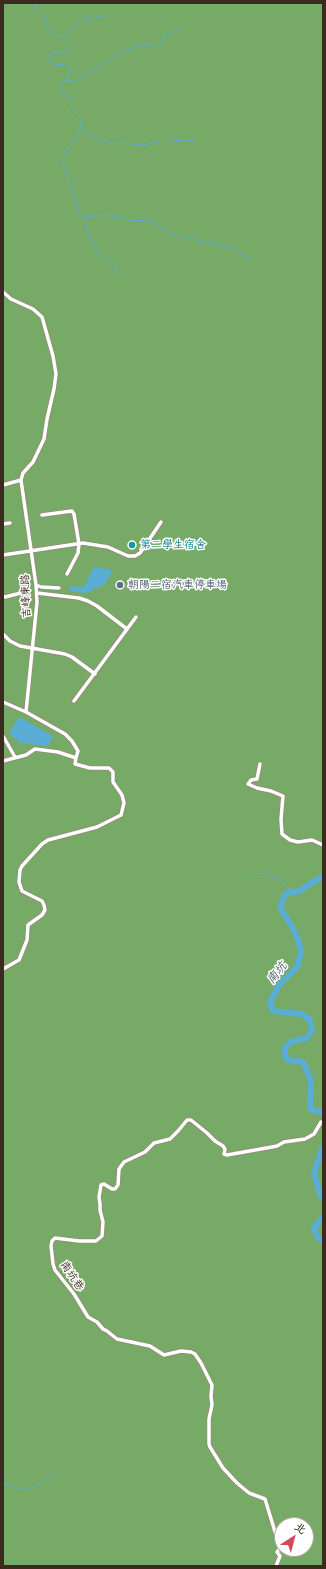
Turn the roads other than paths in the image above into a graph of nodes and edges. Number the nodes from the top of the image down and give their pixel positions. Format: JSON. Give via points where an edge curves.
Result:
{"nodes":[{"id":1,"x":3,"y":292,"type":"edge"},
{"id":2,"x":21,"y":480,"type":"junction"},
{"id":3,"x":3,"y":486,"type":"edge"},
{"id":4,"x":42,"y":515,"type":"dead end"},
{"id":5,"x":161,"y":522,"type":"dead end"},
{"id":6,"x":10,"y":523,"type":"dead end"},
{"id":7,"x":3,"y":524,"type":"edge"},
{"id":8,"x":79,"y":544,"type":"junction"},
{"id":9,"x":31,"y":551,"type":"junction"},
{"id":10,"x":3,"y":555,"type":"edge"},
{"id":11,"x":67,"y":574,"type":"dead end"},
{"id":12,"x":36,"y":585,"type":"junction"},
{"id":13,"x":59,"y":588,"type":"dead end"},
{"id":14,"x":26,"y":592,"type":"dead end"},
{"id":15,"x":37,"y":593,"type":"junction"},
{"id":16,"x":3,"y":596,"type":"edge"},
{"id":17,"x":136,"y":617,"type":"dead end"},
{"id":18,"x":127,"y":630,"type":"junction"},
{"id":19,"x":3,"y":634,"type":"edge"},
{"id":20,"x":33,"y":649,"type":"junction"},
{"id":21,"x":95,"y":674,"type":"junction"},
{"id":22,"x":3,"y":702,"type":"edge"},
{"id":23,"x":74,"y":702,"type":"dead end"},
{"id":24,"x":26,"y":712,"type":"junction"},
{"id":25,"x":3,"y":736,"type":"edge"},
{"id":26,"x":15,"y":757,"type":"junction"},
{"id":27,"x":76,"y":758,"type":"junction"},
{"id":28,"x":3,"y":761,"type":"edge"},
{"id":29,"x":260,"y":764,"type":"dead end"},
{"id":30,"x":323,"y":845,"type":"edge"},
{"id":31,"x":3,"y":969,"type":"edge"},
{"id":32,"x":321,"y":1122,"type":"dead end"},
{"id":33,"x":276,"y":1566,"type":"edge"}],
"edges":[{"from":1,"to":2,"type":"street","via":[[42,317],[56,374],[44,439]]},
{"from":2,"to":3,"type":"street"},
{"from":2,"to":9,"type":"street","name":"吉峰東路"},
{"from":4,"to":8,"type":"street","via":[[72,511]]},
{"from":5,"to":8,"type":"street","via":[[140,553],[135,556],[128,556],[108,547]]},
{"from":6,"to":7,"type":"street"},
{"from":8,"to":9,"type":"street"},
{"from":8,"to":11,"type":"street","via":[[78,554]]},
{"from":9,"to":10,"type":"street"},
{"from":9,"to":12,"type":"street","name":"吉峰東路"},
{"from":12,"to":13,"type":"street"},
{"from":12,"to":15,"type":"street","name":"吉峰東路"},
{"from":14,"to":16,"type":"street"},
{"from":15,"to":18,"type":"street","via":[[88,601]]},
{"from":15,"to":20,"type":"street","name":"吉峰東路"},
{"from":17,"to":18,"type":"street"},
{"from":18,"to":21,"type":"street"},
{"from":19,"to":20,"type":"street","via":[[15,645]]},
{"from":20,"to":21,"type":"street","via":[[65,654]]},
{"from":20,"to":24,"type":"street","name":"吉峰東路"},
{"from":21,"to":23,"type":"street"},
{"from":22,"to":24,"type":"street"},
{"from":24,"to":27,"type":"street","via":[[65,734],[78,751]]},
{"from":25,"to":26,"type":"street"},
{"from":26,"to":27,"type":"street","via":[[39,749]]},
{"from":26,"to":28,"type":"street"},
{"from":27,"to":31,"type":"street","via":[[74,764],[90,768],[109,768],[113,772],[113,782],[124,803],[121,815],[97,827],[48,840],[22,866],[19,882],[22,891],[42,901],[45,910],[28,925],[27,940],[19,960]]},
{"from":29,"to":30,"type":"street","via":[[257,779],[251,780],[248,784],[283,796],[282,834],[290,840],[312,840]]},
{"from":32,"to":33,"type":"street","name":"南坑巷","via":[[314,1134],[305,1139],[227,1155],[224,1154],[223,1146],[191,1120],[187,1120],[170,1139],[154,1143],[145,1152],[124,1162],[119,1169],[118,1185],[115,1189],[101,1185],[99,1197],[103,1222],[102,1236],[96,1241],[55,1238],[51,1246],[55,1270],[88,1317],[103,1329],[117,1339],[150,1346],[164,1355],[181,1351],[195,1354],[212,1385],[210,1447],[223,1468],[237,1483],[250,1493],[265,1499],[280,1548]]}]}
